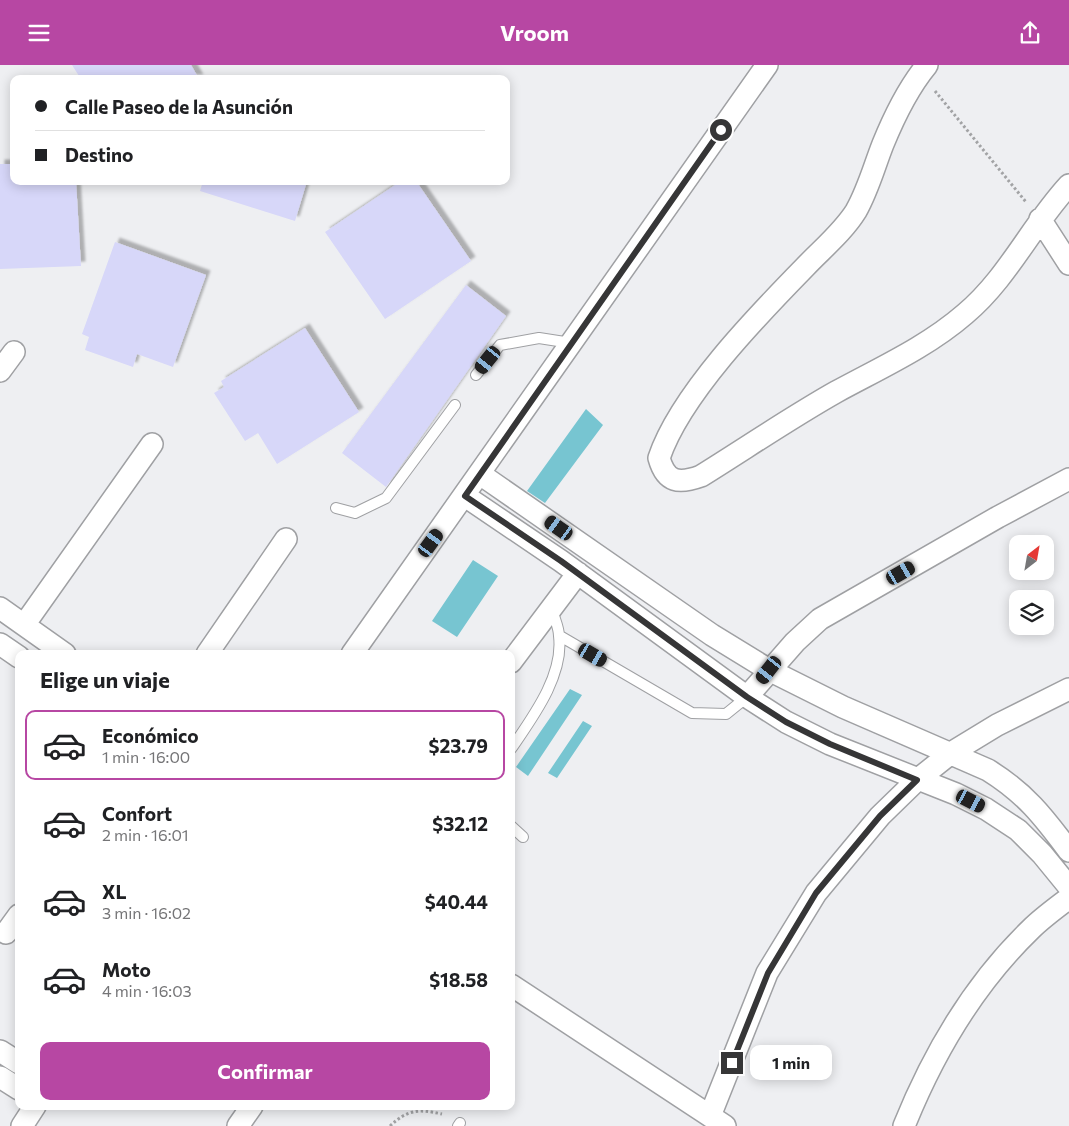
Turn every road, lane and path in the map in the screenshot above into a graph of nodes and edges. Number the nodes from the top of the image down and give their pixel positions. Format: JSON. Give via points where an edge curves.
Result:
{"nodes":[{"id":1,"x":767,"y":65,"type":"edge"},
{"id":2,"x":924,"y":69,"type":"edge"},
{"id":3,"x":1069,"y":185,"type":"edge"},
{"id":4,"x":1040,"y":219,"type":"junction"},
{"id":5,"x":1069,"y":264,"type":"edge"},
{"id":6,"x":572,"y":343,"type":"junction"},
{"id":7,"x":14,"y":351,"type":"dead end"},
{"id":8,"x":0,"y":371,"type":"edge"},
{"id":9,"x":476,"y":375,"type":"dead end"},
{"id":10,"x":455,"y":405,"type":"dead end"},
{"id":11,"x":152,"y":444,"type":"dead end"},
{"id":12,"x":480,"y":474,"type":"junction"},
{"id":13,"x":1069,"y":479,"type":"edge"},
{"id":14,"x":465,"y":496,"type":"junction"},
{"id":15,"x":336,"y":508,"type":"dead end"},
{"id":16,"x":286,"y":539,"type":"dead end"},
{"id":17,"x":622,"y":572,"type":"junction"},
{"id":18,"x":578,"y":573,"type":"junction"},
{"id":19,"x":606,"y":594,"type":"junction"},
{"id":20,"x":0,"y":608,"type":"edge"},
{"id":21,"x":552,"y":609,"type":"junction"},
{"id":22,"x":24,"y":625,"type":"junction"},
{"id":23,"x":560,"y":636,"type":"junction"},
{"id":24,"x":59,"y":650,"type":"edge"},
{"id":25,"x":210,"y":650,"type":"edge"},
{"id":26,"x":355,"y":650,"type":"edge"},
{"id":27,"x":515,"y":657,"type":"edge"},
{"id":28,"x":769,"y":670,"type":"junction"},
{"id":29,"x":1069,"y":689,"type":"edge"},
{"id":30,"x":747,"y":697,"type":"junction"},
{"id":31,"x":515,"y":743,"type":"edge"},
{"id":32,"x":951,"y":753,"type":"junction"},
{"id":33,"x":917,"y":780,"type":"junction"},
{"id":34,"x":515,"y":830,"type":"edge"},
{"id":35,"x":523,"y":837,"type":"dead end"},
{"id":36,"x":1069,"y":851,"type":"edge"},
{"id":37,"x":1069,"y":887,"type":"edge"},
{"id":38,"x":1069,"y":898,"type":"edge"},
{"id":39,"x":15,"y":921,"type":"edge"},
{"id":40,"x":6,"y":933,"type":"dead end"},
{"id":41,"x":515,"y":988,"type":"edge"},
{"id":42,"x":0,"y":1051,"type":"edge"},
{"id":43,"x":15,"y":1060,"type":"edge"},
{"id":44,"x":0,"y":1077,"type":"edge"},
{"id":45,"x":15,"y":1086,"type":"edge"},
{"id":46,"x":919,"y":1091,"type":"junction"},
{"id":47,"x":33,"y":1110,"type":"edge"},
{"id":48,"x":249,"y":1110,"type":"edge"},
{"id":49,"x":442,"y":1114,"type":"dead end"},
{"id":50,"x":717,"y":1121,"type":"edge"},
{"id":51,"x":22,"y":1126,"type":"edge"},
{"id":52,"x":238,"y":1126,"type":"edge"},
{"id":53,"x":390,"y":1126,"type":"edge"},
{"id":54,"x":904,"y":1126,"type":"edge"},
{"id":55,"x":920,"y":1126,"type":"edge"}],
"edges":[{"from":1,"to":6,"type":"street"},
{"from":2,"to":4,"type":"path"},
{"from":2,"to":4,"type":"street","via":[[900,108],[855,212],[729,350],[699,389],[663,445],[659,458],[663,470],[672,479],[686,481],[701,475],[834,393],[932,339],[991,290]]},
{"from":3,"to":4,"type":"street"},
{"from":4,"to":5,"type":"street"},
{"from":6,"to":9,"type":"lane","via":[[539,338],[500,345]]},
{"from":6,"to":12,"type":"street"},
{"from":7,"to":8,"type":"street"},
{"from":10,"to":15,"type":"lane","via":[[386,498],[355,513]]},
{"from":11,"to":22,"type":"street"},
{"from":12,"to":14,"type":"street"},
{"from":12,"to":17,"type":"street"},
{"from":13,"to":28,"type":"street","via":[[820,619]]},
{"from":14,"to":18,"type":"street"},
{"from":14,"to":26,"type":"street"},
{"from":16,"to":25,"type":"street"},
{"from":17,"to":19,"type":"street"},
{"from":17,"to":28,"type":"street"},
{"from":18,"to":19,"type":"street"},
{"from":18,"to":21,"type":"street"},
{"from":19,"to":30,"type":"street"},
{"from":20,"to":22,"type":"street"},
{"from":21,"to":23,"type":"lane"},
{"from":21,"to":27,"type":"street"},
{"from":22,"to":24,"type":"street"},
{"from":23,"to":30,"type":"lane","via":[[692,713],[726,714]]},
{"from":23,"to":31,"type":"lane","via":[[555,671],[540,706]]},
{"from":28,"to":30,"type":"street"},
{"from":28,"to":32,"type":"street","via":[[843,707]]},
{"from":29,"to":32,"type":"street","via":[[997,725]]},
{"from":30,"to":33,"type":"street","via":[[786,722],[830,744]]},
{"from":32,"to":33,"type":"street"},
{"from":32,"to":36,"type":"street","via":[[988,770],[1025,796]]},
{"from":33,"to":37,"type":"street","via":[[956,794],[1018,830]]},
{"from":33,"to":50,"type":"street","via":[[880,816],[816,893],[768,973]]},
{"from":34,"to":35,"type":"lane"},
{"from":38,"to":46,"type":"street","via":[[1031,928],[992,970],[960,1016]]},
{"from":39,"to":40,"type":"street"},
{"from":41,"to":50,"type":"street"},
{"from":42,"to":43,"type":"street"},
{"from":44,"to":45,"type":"street"},
{"from":46,"to":54,"type":"street"},
{"from":46,"to":55,"type":"street"},
{"from":47,"to":51,"type":"street"},
{"from":48,"to":52,"type":"street"},
{"from":49,"to":53,"type":"path","via":[[422,1110],[410,1112]]}]}
